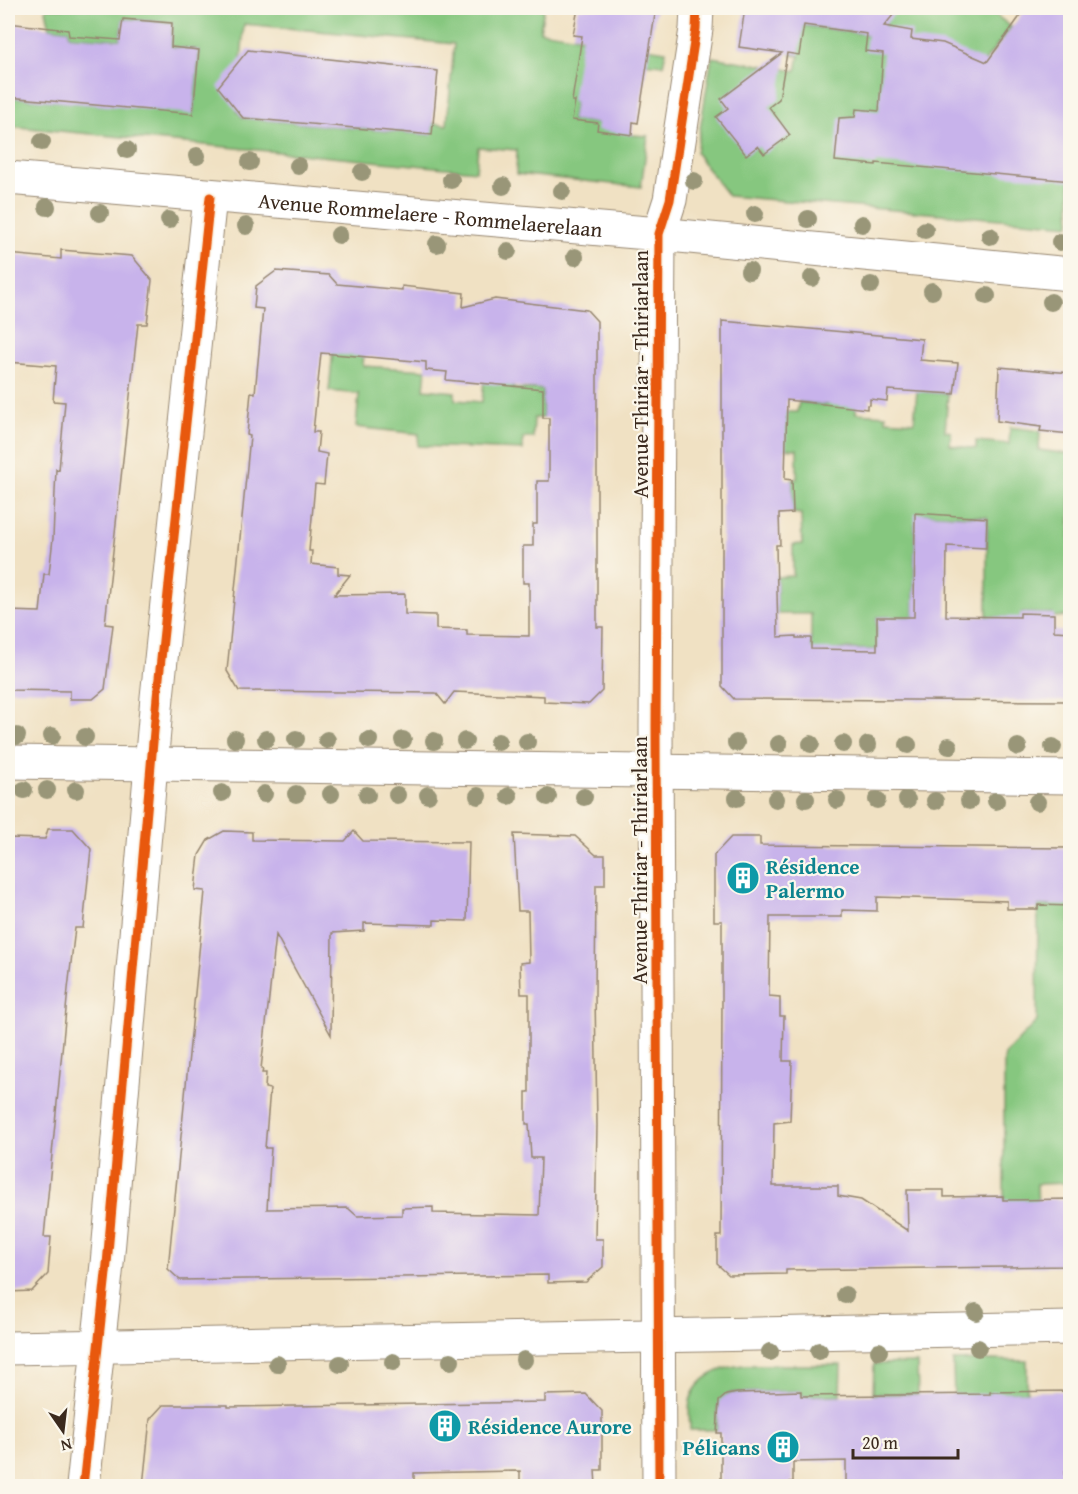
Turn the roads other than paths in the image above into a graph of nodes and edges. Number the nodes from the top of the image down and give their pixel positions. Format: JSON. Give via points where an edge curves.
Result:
{"nodes":[{"id":1,"x":697,"y":8,"type":"edge"},
{"id":2,"x":8,"y":178,"type":"edge"},
{"id":3,"x":210,"y":197,"type":"junction"},
{"id":4,"x":659,"y":234,"type":"junction"},
{"id":5,"x":1071,"y":274,"type":"edge"},
{"id":6,"x":8,"y":762,"type":"edge"},
{"id":7,"x":152,"y":764,"type":"junction"},
{"id":8,"x":657,"y":771,"type":"junction"},
{"id":9,"x":1071,"y":777,"type":"edge"},
{"id":10,"x":1071,"y":1328,"type":"edge"},
{"id":11,"x":657,"y":1335,"type":"junction"},
{"id":12,"x":98,"y":1345,"type":"junction"},
{"id":13,"x":8,"y":1348,"type":"edge"},
{"id":14,"x":83,"y":1486,"type":"edge"},
{"id":15,"x":659,"y":1486,"type":"edge"}],
"edges":[{"from":1,"to":4,"type":"street","name":"Avenue Thiriar - Thiriarlaan","via":[[670,200]]},
{"from":2,"to":3,"type":"street","name":"Avenue Rommelaere - Rommelaerelaan"},
{"from":3,"to":4,"type":"street","name":"Avenue Rommelaere - Rommelaerelaan"},
{"from":3,"to":7,"type":"street"},
{"from":4,"to":5,"type":"street","name":"Avenue Rommelaere - Rommelaerelaan"},
{"from":4,"to":8,"type":"street","name":"Avenue Thiriar - Thiriarlaan"},
{"from":6,"to":7,"type":"street"},
{"from":7,"to":8,"type":"street"},
{"from":7,"to":12,"type":"street"},
{"from":8,"to":9,"type":"street"},
{"from":8,"to":11,"type":"street","name":"Avenue Thiriar - Thiriarlaan"},
{"from":10,"to":11,"type":"street"},
{"from":11,"to":12,"type":"street"},
{"from":11,"to":15,"type":"street","name":"Avenue Thiriar - Thiriarlaan"},
{"from":12,"to":13,"type":"street"},
{"from":12,"to":14,"type":"street"}]}
